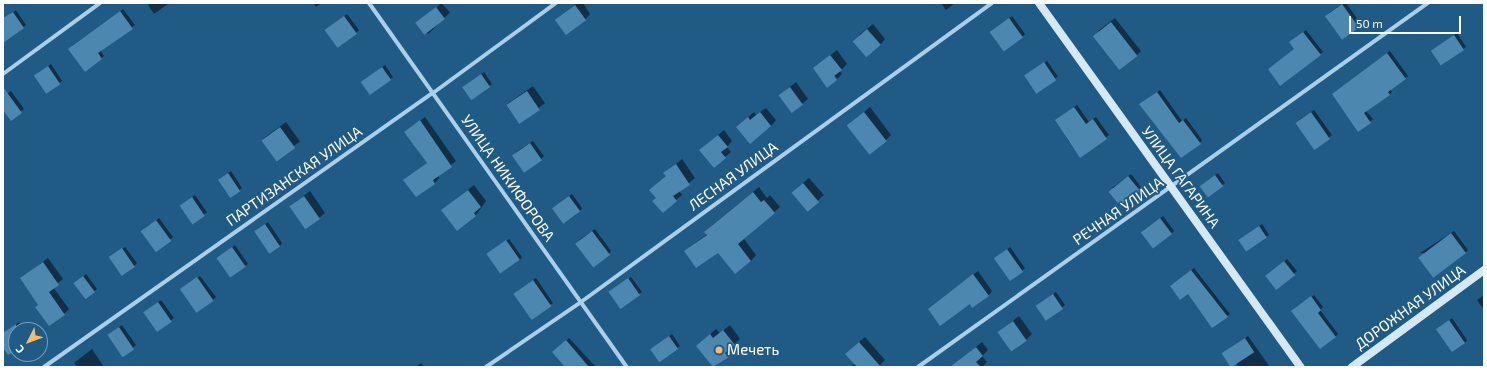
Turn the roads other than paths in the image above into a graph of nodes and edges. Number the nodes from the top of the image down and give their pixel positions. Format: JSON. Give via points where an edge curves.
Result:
{"nodes":[{"id":1,"x":100,"y":3,"type":"edge"},
{"id":2,"x":369,"y":3,"type":"edge"},
{"id":3,"x":556,"y":3,"type":"edge"},
{"id":4,"x":992,"y":3,"type":"edge"},
{"id":5,"x":1039,"y":3,"type":"edge"},
{"id":6,"x":1428,"y":3,"type":"edge"},
{"id":7,"x":3,"y":74,"type":"edge"},
{"id":8,"x":433,"y":93,"type":"junction"},
{"id":9,"x":1172,"y":187,"type":"junction"},
{"id":10,"x":1484,"y":270,"type":"edge"},
{"id":11,"x":581,"y":302,"type":"junction"},
{"id":12,"x":44,"y":367,"type":"edge"},
{"id":13,"x":486,"y":367,"type":"edge"},
{"id":14,"x":627,"y":367,"type":"edge"},
{"id":15,"x":918,"y":367,"type":"edge"},
{"id":16,"x":1301,"y":367,"type":"edge"},
{"id":17,"x":1352,"y":367,"type":"edge"}],
"edges":[{"from":1,"to":7,"type":"street"},
{"from":2,"to":8,"type":"street","name":"УЛИЦА НИКИФОРОВА"},
{"from":3,"to":8,"type":"street","name":"ПАРТИЗАНСКАЯ УЛИЦА"},
{"from":4,"to":11,"type":"street","name":"ЛЕСНАЯ УЛИЦА"},
{"from":5,"to":9,"type":"main road","name":"УЛИЦА ГАГАРИНА"},
{"from":6,"to":9,"type":"street","name":"РЕЧНАЯ УЛИЦА"},
{"from":8,"to":11,"type":"street","name":"УЛИЦА НИКИФОРОВА"},
{"from":8,"to":12,"type":"street","name":"ПАРТИЗАНСКАЯ УЛИЦА"},
{"from":9,"to":15,"type":"street","name":"РЕЧНАЯ УЛИЦА"},
{"from":9,"to":16,"type":"main road","name":"УЛИЦА ГАГАРИНА"},
{"from":10,"to":17,"type":"main road","name":"ДОРОЖНАЯ УЛИЦА"},
{"from":11,"to":13,"type":"street","name":"ЛЕСНАЯ УЛИЦА"},
{"from":11,"to":14,"type":"street","name":"УЛИЦА НИКИФОРОВА"}]}
